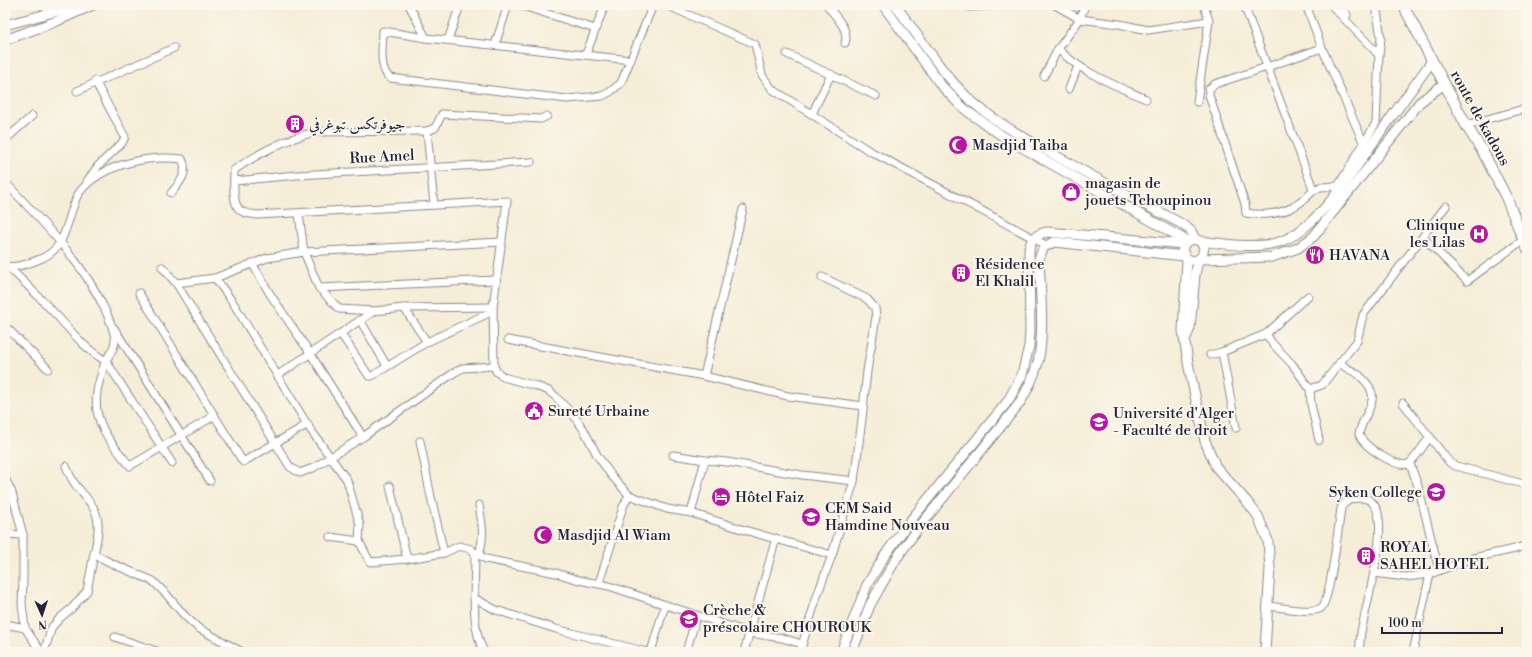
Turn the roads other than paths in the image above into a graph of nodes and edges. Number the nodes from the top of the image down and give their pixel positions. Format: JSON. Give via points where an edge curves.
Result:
{"nodes":[{"id":1,"x":76,"y":5,"type":"edge"},
{"id":2,"x":93,"y":5,"type":"edge"},
{"id":3,"x":409,"y":5,"type":"edge"},
{"id":4,"x":460,"y":5,"type":"edge"},
{"id":5,"x":508,"y":5,"type":"edge"},
{"id":6,"x":520,"y":5,"type":"edge"},
{"id":7,"x":605,"y":5,"type":"edge"},
{"id":8,"x":644,"y":5,"type":"edge"},
{"id":9,"x":666,"y":5,"type":"edge"},
{"id":10,"x":827,"y":5,"type":"edge"},
{"id":11,"x":883,"y":5,"type":"edge"},
{"id":12,"x":896,"y":5,"type":"edge"},
{"id":13,"x":968,"y":5,"type":"edge"},
{"id":14,"x":1002,"y":5,"type":"edge"},
{"id":15,"x":1055,"y":5,"type":"edge"},
{"id":16,"x":1085,"y":5,"type":"edge"},
{"id":17,"x":1204,"y":5,"type":"edge"},
{"id":18,"x":1244,"y":5,"type":"edge"},
{"id":19,"x":1306,"y":5,"type":"edge"},
{"id":20,"x":1331,"y":5,"type":"edge"},
{"id":21,"x":1339,"y":5,"type":"edge"},
{"id":22,"x":1376,"y":5,"type":"edge"},
{"id":23,"x":1403,"y":5,"type":"edge"},
{"id":24,"x":653,"y":6,"type":"edge"},
{"id":25,"x":1080,"y":19,"type":"junction"},
{"id":26,"x":1209,"y":21,"type":"junction"},
{"id":27,"x":5,"y":25,"type":"edge"},
{"id":28,"x":595,"y":29,"type":"junction"},
{"id":29,"x":426,"y":38,"type":"junction"},
{"id":30,"x":5,"y":40,"type":"edge"},
{"id":31,"x":448,"y":40,"type":"junction"},
{"id":32,"x":845,"y":43,"type":"dead end"},
{"id":33,"x":495,"y":45,"type":"junction"},
{"id":34,"x":174,"y":48,"type":"dead end"},
{"id":35,"x":1322,"y":48,"type":"junction"},
{"id":36,"x":1058,"y":49,"type":"junction"},
{"id":37,"x":586,"y":54,"type":"junction"},
{"id":38,"x":787,"y":54,"type":"dead end"},
{"id":39,"x":1379,"y":54,"type":"junction"},
{"id":40,"x":631,"y":60,"type":"junction"},
{"id":41,"x":1432,"y":61,"type":"junction"},
{"id":42,"x":1078,"y":66,"type":"junction"},
{"id":43,"x":1267,"y":67,"type":"junction"},
{"id":44,"x":831,"y":74,"type":"junction"},
{"id":45,"x":1044,"y":76,"type":"dead end"},
{"id":46,"x":95,"y":82,"type":"junction"},
{"id":47,"x":1444,"y":84,"type":"junction"},
{"id":48,"x":1069,"y":89,"type":"dead end"},
{"id":49,"x":77,"y":91,"type":"dead end"},
{"id":50,"x":876,"y":96,"type":"dead end"},
{"id":51,"x":1146,"y":99,"type":"dead end"},
{"id":52,"x":1197,"y":102,"type":"dead end"},
{"id":53,"x":1527,"y":108,"type":"edge"},
{"id":54,"x":812,"y":114,"type":"junction"},
{"id":55,"x":32,"y":116,"type":"dead end"},
{"id":56,"x":547,"y":116,"type":"dead end"},
{"id":57,"x":1466,"y":125,"type":"junction"},
{"id":58,"x":428,"y":131,"type":"junction"},
{"id":59,"x":5,"y":140,"type":"edge"},
{"id":60,"x":1364,"y":144,"type":"junction"},
{"id":61,"x":531,"y":162,"type":"dead end"},
{"id":62,"x":431,"y":167,"type":"junction"},
{"id":63,"x":234,"y":181,"type":"junction"},
{"id":64,"x":5,"y":182,"type":"edge"},
{"id":65,"x":1313,"y":191,"type":"junction"},
{"id":66,"x":171,"y":193,"type":"dead end"},
{"id":67,"x":78,"y":194,"type":"junction"},
{"id":68,"x":434,"y":205,"type":"junction"},
{"id":69,"x":1446,"y":206,"type":"dead end"},
{"id":70,"x":744,"y":209,"type":"dead end"},
{"id":71,"x":299,"y":214,"type":"junction"},
{"id":72,"x":1423,"y":237,"type":"junction"},
{"id":73,"x":1034,"y":238,"type":"junction"},
{"id":74,"x":1192,"y":241,"type":"junction"},
{"id":75,"x":502,"y":242,"type":"junction"},
{"id":76,"x":61,"y":243,"type":"junction"},
{"id":77,"x":1525,"y":244,"type":"edge"},
{"id":78,"x":1046,"y":245,"type":"junction"},
{"id":79,"x":304,"y":252,"type":"junction"},
{"id":80,"x":1186,"y":258,"type":"junction"},
{"id":81,"x":1199,"y":260,"type":"junction"},
{"id":82,"x":252,"y":263,"type":"junction"},
{"id":83,"x":6,"y":266,"type":"edge"},
{"id":84,"x":162,"y":267,"type":"dead end"},
{"id":85,"x":822,"y":277,"type":"dead end"},
{"id":86,"x":215,"y":278,"type":"junction"},
{"id":87,"x":496,"y":280,"type":"junction"},
{"id":88,"x":176,"y":283,"type":"junction"},
{"id":89,"x":319,"y":288,"type":"junction"},
{"id":90,"x":139,"y":293,"type":"dead end"},
{"id":91,"x":1308,"y":296,"type":"dead end"},
{"id":92,"x":404,"y":308,"type":"junction"},
{"id":93,"x":493,"y":309,"type":"junction"},
{"id":94,"x":374,"y":311,"type":"junction"},
{"id":95,"x":107,"y":316,"type":"junction"},
{"id":96,"x":360,"y":320,"type":"junction"},
{"id":97,"x":5,"y":326,"type":"edge"},
{"id":98,"x":341,"y":334,"type":"junction"},
{"id":99,"x":1266,"y":334,"type":"junction"},
{"id":100,"x":508,"y":340,"type":"dead end"},
{"id":101,"x":1185,"y":340,"type":"junction"},
{"id":102,"x":427,"y":342,"type":"junction"},
{"id":103,"x":1222,"y":352,"type":"junction"},
{"id":104,"x":310,"y":353,"type":"junction"},
{"id":105,"x":1210,"y":355,"type":"dead end"},
{"id":106,"x":106,"y":361,"type":"junction"},
{"id":107,"x":1340,"y":362,"type":"junction"},
{"id":108,"x":388,"y":366,"type":"junction"},
{"id":109,"x":494,"y":366,"type":"junction"},
{"id":110,"x":48,"y":369,"type":"dead end"},
{"id":111,"x":278,"y":375,"type":"junction"},
{"id":112,"x":704,"y":376,"type":"junction"},
{"id":113,"x":1310,"y":389,"type":"junction"},
{"id":114,"x":1403,"y":403,"type":"dead end"},
{"id":115,"x":863,"y":406,"type":"junction"},
{"id":116,"x":214,"y":416,"type":"junction"},
{"id":117,"x":308,"y":424,"type":"junction"},
{"id":118,"x":1236,"y":428,"type":"dead end"},
{"id":119,"x":180,"y":436,"type":"junction"},
{"id":120,"x":363,"y":437,"type":"junction"},
{"id":121,"x":1430,"y":437,"type":"junction"},
{"id":122,"x":1319,"y":440,"type":"dead end"},
{"id":123,"x":420,"y":441,"type":"dead end"},
{"id":124,"x":276,"y":443,"type":"junction"},
{"id":125,"x":162,"y":448,"type":"junction"},
{"id":126,"x":673,"y":455,"type":"dead end"},
{"id":127,"x":331,"y":457,"type":"junction"},
{"id":128,"x":705,"y":460,"type":"junction"},
{"id":129,"x":172,"y":463,"type":"dead end"},
{"id":130,"x":1410,"y":464,"type":"junction"},
{"id":131,"x":66,"y":466,"type":"dead end"},
{"id":132,"x":5,"y":478,"type":"edge"},
{"id":133,"x":210,"y":481,"type":"dead end"},
{"id":134,"x":854,"y":481,"type":"junction"},
{"id":135,"x":1527,"y":485,"type":"edge"},
{"id":136,"x":390,"y":486,"type":"dead end"},
{"id":137,"x":629,"y":495,"type":"junction"},
{"id":138,"x":479,"y":505,"type":"dead end"},
{"id":139,"x":691,"y":513,"type":"junction"},
{"id":140,"x":5,"y":534,"type":"edge"},
{"id":141,"x":23,"y":535,"type":"junction"},
{"id":142,"x":330,"y":537,"type":"dead end"},
{"id":143,"x":776,"y":538,"type":"junction"},
{"id":144,"x":359,"y":541,"type":"junction"},
{"id":145,"x":1527,"y":545,"type":"edge"},
{"id":146,"x":444,"y":553,"type":"junction"},
{"id":147,"x":94,"y":554,"type":"junction"},
{"id":148,"x":478,"y":554,"type":"junction"},
{"id":149,"x":832,"y":555,"type":"junction"},
{"id":150,"x":406,"y":559,"type":"junction"},
{"id":151,"x":1438,"y":570,"type":"junction"},
{"id":152,"x":1374,"y":573,"type":"junction"},
{"id":153,"x":1430,"y":574,"type":"junction"},
{"id":154,"x":599,"y":583,"type":"junction"},
{"id":155,"x":474,"y":598,"type":"junction"},
{"id":156,"x":665,"y":605,"type":"junction"},
{"id":157,"x":1268,"y":606,"type":"junction"},
{"id":158,"x":697,"y":615,"type":"junction"},
{"id":159,"x":5,"y":624,"type":"edge"},
{"id":160,"x":25,"y":628,"type":"junction"},
{"id":161,"x":750,"y":633,"type":"junction"},
{"id":162,"x":116,"y":637,"type":"dead end"},
{"id":163,"x":802,"y":644,"type":"junction"},
{"id":164,"x":41,"y":652,"type":"edge"},
{"id":165,"x":44,"y":652,"type":"edge"},
{"id":166,"x":159,"y":652,"type":"edge"},
{"id":167,"x":242,"y":652,"type":"edge"},
{"id":168,"x":484,"y":652,"type":"edge"},
{"id":169,"x":686,"y":652,"type":"edge"},
{"id":170,"x":744,"y":652,"type":"edge"},
{"id":171,"x":800,"y":652,"type":"edge"},
{"id":172,"x":841,"y":652,"type":"edge"},
{"id":173,"x":852,"y":652,"type":"edge"},
{"id":174,"x":1265,"y":652,"type":"edge"},
{"id":175,"x":1359,"y":652,"type":"edge"},
{"id":176,"x":1413,"y":652,"type":"edge"}],
"edges":[{"from":1,"to":27,"type":"street"},
{"from":2,"to":30,"type":"street"},
{"from":3,"to":29,"type":"street"},
{"from":4,"to":31,"type":"street"},
{"from":5,"to":33,"type":"street"},
{"from":6,"to":28,"type":"street"},
{"from":7,"to":28,"type":"street"},
{"from":8,"to":24,"type":"street"},
{"from":9,"to":54,"type":"street","via":[[755,44],[762,75],[772,89]]},
{"from":10,"to":32,"type":"street","via":[[845,29]]},
{"from":11,"to":74,"type":"street","via":[[942,85],[970,114],[1004,137]]},
{"from":12,"to":74,"type":"street","via":[[955,84],[983,110],[1017,134],[1182,224],[1191,231]]},
{"from":13,"to":14,"type":"street"},
{"from":15,"to":25,"type":"street"},
{"from":16,"to":25,"type":"street"},
{"from":17,"to":26,"type":"street"},
{"from":18,"to":43,"type":"street"},
{"from":19,"to":35,"type":"street"},
{"from":20,"to":39,"type":"street"},
{"from":21,"to":39,"type":"street"},
{"from":22,"to":39,"type":"street","via":[[1381,38]]},
{"from":23,"to":41,"type":"main road","name":"route de kadous"},
{"from":24,"to":40,"type":"street"},
{"from":25,"to":26,"type":"street","via":[[1148,30]]},
{"from":25,"to":36,"type":"street"},
{"from":26,"to":52,"type":"street"},
{"from":28,"to":37,"type":"street"},
{"from":29,"to":31,"type":"street"},
{"from":29,"to":40,"type":"street","via":[[383,31],[383,62],[386,75],[390,78],[567,99],[602,96],[610,92],[620,83]]},
{"from":31,"to":33,"type":"street"},
{"from":33,"to":37,"type":"street"},
{"from":34,"to":46,"type":"street"},
{"from":35,"to":43,"type":"street"},
{"from":35,"to":60,"type":"street"},
{"from":36,"to":42,"type":"street"},
{"from":36,"to":45,"type":"street"},
{"from":37,"to":40,"type":"street"},
{"from":38,"to":44,"type":"street"},
{"from":39,"to":60,"type":"street","via":[[1376,123]]},
{"from":41,"to":47,"type":"main road","name":"route de kadous"},
{"from":41,"to":74,"type":"street","via":[[1340,190],[1321,212],[1294,235],[1264,245],[1249,246]]},
{"from":42,"to":48,"type":"street"},
{"from":42,"to":51,"type":"street"},
{"from":43,"to":65,"type":"street"},
{"from":43,"to":65,"type":"street","via":[[1214,84],[1209,90],[1246,204],[1246,213],[1256,215],[1292,208]]},
{"from":44,"to":50,"type":"street"},
{"from":44,"to":54,"type":"street"},
{"from":46,"to":49,"type":"street"},
{"from":46,"to":67,"type":"street","via":[[125,137],[98,166]]},
{"from":47,"to":57,"type":"main road","name":"route de kadous"},
{"from":47,"to":81,"type":"street","via":[[1420,102],[1314,236],[1298,248],[1272,257]]},
{"from":53,"to":57,"type":"street"},
{"from":54,"to":73,"type":"street","via":[[868,150]]},
{"from":55,"to":59,"type":"street"},
{"from":56,"to":58,"type":"street","via":[[541,119],[442,114],[435,128]]},
{"from":57,"to":77,"type":"main road","name":"route de kadous","via":[[1506,197]]},
{"from":58,"to":62,"type":"street"},
{"from":58,"to":63,"type":"street","via":[[303,134],[241,165],[234,170]]},
{"from":60,"to":65,"type":"street","via":[[1338,186],[1320,187]]},
{"from":61,"to":62,"type":"street","name":"Rue Amel"},
{"from":62,"to":63,"type":"street","name":"Rue Amel"},
{"from":62,"to":68,"type":"street"},
{"from":63,"to":71,"type":"street","via":[[239,210],[257,215]]},
{"from":64,"to":76,"type":"street"},
{"from":66,"to":67,"type":"street","via":[[184,173],[186,166],[182,159],[159,158],[132,162],[103,171]]},
{"from":67,"to":76,"type":"street"},
{"from":68,"to":71,"type":"street"},
{"from":68,"to":75,"type":"street","via":[[507,201]]},
{"from":69,"to":72,"type":"street"},
{"from":70,"to":112,"type":"street"},
{"from":71,"to":79,"type":"street"},
{"from":72,"to":77,"type":"street","via":[[1467,281]]},
{"from":72,"to":107,"type":"street","via":[[1364,314],[1357,341]]},
{"from":73,"to":74,"type":"street","via":[[1047,232]]},
{"from":73,"to":78,"type":"street"},
{"from":73,"to":172,"type":"street","via":[[1028,251],[1030,332],[1022,375],[1008,401],[885,555],[867,585]]},
{"from":74,"to":80,"type":"street","via":[[1182,251]]},
{"from":74,"to":81,"type":"street","via":[[1204,247],[1205,251]]},
{"from":75,"to":79,"type":"street"},
{"from":75,"to":87,"type":"street"},
{"from":76,"to":83,"type":"street","via":[[53,252],[38,260],[22,266]]},
{"from":76,"to":95,"type":"street","via":[[100,298]]},
{"from":78,"to":80,"type":"street","via":[[1054,242]]},
{"from":78,"to":173,"type":"street","via":[[1041,250],[1039,258],[1038,362],[1027,391],[899,554],[870,605]]},
{"from":79,"to":82,"type":"street"},
{"from":79,"to":89,"type":"street"},
{"from":80,"to":81,"type":"street","via":[[1192,261]]},
{"from":80,"to":101,"type":"street","via":[[1187,275],[1182,323]]},
{"from":81,"to":101,"type":"street","via":[[1194,276],[1190,328]]},
{"from":82,"to":86,"type":"street"},
{"from":82,"to":104,"type":"street"},
{"from":83,"to":106,"type":"street","via":[[25,282],[81,342]]},
{"from":84,"to":88,"type":"street"},
{"from":85,"to":115,"type":"street","via":[[867,299],[875,308],[876,317]]},
{"from":86,"to":88,"type":"street"},
{"from":86,"to":111,"type":"street"},
{"from":87,"to":89,"type":"street"},
{"from":87,"to":93,"type":"street"},
{"from":88,"to":124,"type":"street"},
{"from":89,"to":94,"type":"street","via":[[339,309]]},
{"from":90,"to":116,"type":"street"},
{"from":91,"to":99,"type":"street"},
{"from":92,"to":93,"type":"street"},
{"from":92,"to":94,"type":"street"},
{"from":92,"to":102,"type":"street"},
{"from":93,"to":102,"type":"street"},
{"from":93,"to":109,"type":"street"},
{"from":94,"to":96,"type":"street"},
{"from":95,"to":106,"type":"street","via":[[115,340],[114,348]]},
{"from":95,"to":119,"type":"street"},
{"from":96,"to":98,"type":"street"},
{"from":96,"to":108,"type":"street"},
{"from":97,"to":110,"type":"street"},
{"from":98,"to":104,"type":"street"},
{"from":98,"to":108,"type":"street","via":[[369,376]]},
{"from":99,"to":103,"type":"street"},
{"from":99,"to":113,"type":"street"},
{"from":100,"to":112,"type":"street"},
{"from":101,"to":157,"type":"street","via":[[1189,368],[1210,455],[1221,474],[1258,516],[1268,541]]},
{"from":102,"to":108,"type":"street"},
{"from":103,"to":105,"type":"street"},
{"from":103,"to":118,"type":"street"},
{"from":104,"to":111,"type":"street"},
{"from":104,"to":120,"type":"street"},
{"from":106,"to":125,"type":"street"},
{"from":106,"to":125,"type":"street","via":[[96,392],[97,416],[107,438],[130,466]]},
{"from":107,"to":113,"type":"street","via":[[1322,385]]},
{"from":107,"to":130,"type":"street","via":[[1360,375],[1372,388],[1373,398],[1360,431],[1360,438],[1390,461],[1401,465]]},
{"from":109,"to":120,"type":"street","via":[[464,368],[455,372]]},
{"from":109,"to":137,"type":"street","via":[[504,377],[536,386],[556,396],[584,430],[611,475]]},
{"from":111,"to":117,"type":"street"},
{"from":112,"to":115,"type":"street","via":[[788,396]]},
{"from":113,"to":122,"type":"street"},
{"from":114,"to":121,"type":"street"},
{"from":115,"to":134,"type":"street"},
{"from":116,"to":119,"type":"street"},
{"from":116,"to":124,"type":"street","via":[[243,462]]},
{"from":117,"to":124,"type":"street"},
{"from":117,"to":127,"type":"street"},
{"from":119,"to":125,"type":"street"},
{"from":119,"to":133,"type":"street"},
{"from":120,"to":127,"type":"street"},
{"from":121,"to":130,"type":"street"},
{"from":121,"to":135,"type":"street","via":[[1450,463],[1456,466]]},
{"from":123,"to":146,"type":"street"},
{"from":124,"to":127,"type":"street","via":[[290,466],[300,473]]},
{"from":125,"to":129,"type":"street"},
{"from":126,"to":128,"type":"street"},
{"from":127,"to":144,"type":"street","via":[[347,480],[360,524]]},
{"from":128,"to":134,"type":"street"},
{"from":128,"to":139,"type":"street"},
{"from":130,"to":151,"type":"street","via":[[1418,486]]},
{"from":131,"to":147,"type":"street","via":[[70,478],[95,510],[98,532]]},
{"from":132,"to":141,"type":"street","via":[[12,493]]},
{"from":134,"to":149,"type":"street"},
{"from":136,"to":150,"type":"street"},
{"from":137,"to":139,"type":"street","via":[[667,509]]},
{"from":137,"to":154,"type":"street"},
{"from":138,"to":148,"type":"street","via":[[483,543]]},
{"from":139,"to":143,"type":"street"},
{"from":140,"to":141,"type":"street"},
{"from":141,"to":160,"type":"street","via":[[22,604]]},
{"from":142,"to":144,"type":"street"},
{"from":143,"to":149,"type":"street"},
{"from":143,"to":161,"type":"street"},
{"from":144,"to":150,"type":"street","via":[[370,562]]},
{"from":145,"to":151,"type":"street","via":[[1515,550],[1473,558]]},
{"from":146,"to":148,"type":"street","via":[[460,546]]},
{"from":146,"to":150,"type":"street"},
{"from":147,"to":165,"type":"street","via":[[87,591],[52,627]]},
{"from":147,"to":167,"type":"street","via":[[153,581],[198,628]]},
{"from":148,"to":154,"type":"street","via":[[486,559],[506,564]]},
{"from":148,"to":155,"type":"street","via":[[474,560]]},
{"from":149,"to":163,"type":"street"},
{"from":151,"to":153,"type":"street"},
{"from":152,"to":153,"type":"street","via":[[1406,577]]},
{"from":152,"to":157,"type":"street","via":[[1379,512],[1368,500],[1353,499],[1341,508],[1323,605],[1312,610]]},
{"from":152,"to":175,"type":"street"},
{"from":153,"to":176,"type":"street"},
{"from":154,"to":156,"type":"street"},
{"from":155,"to":156,"type":"street","via":[[496,610],[556,629],[647,652],[652,648]]},
{"from":155,"to":168,"type":"street","via":[[478,635]]},
{"from":156,"to":158,"type":"street"},
{"from":157,"to":174,"type":"street"},
{"from":158,"to":161,"type":"street"},
{"from":158,"to":169,"type":"street"},
{"from":159,"to":160,"type":"street"},
{"from":160,"to":164,"type":"street"},
{"from":161,"to":163,"type":"street"},
{"from":161,"to":170,"type":"street"},
{"from":162,"to":166,"type":"street"},
{"from":163,"to":171,"type":"street"}]}
